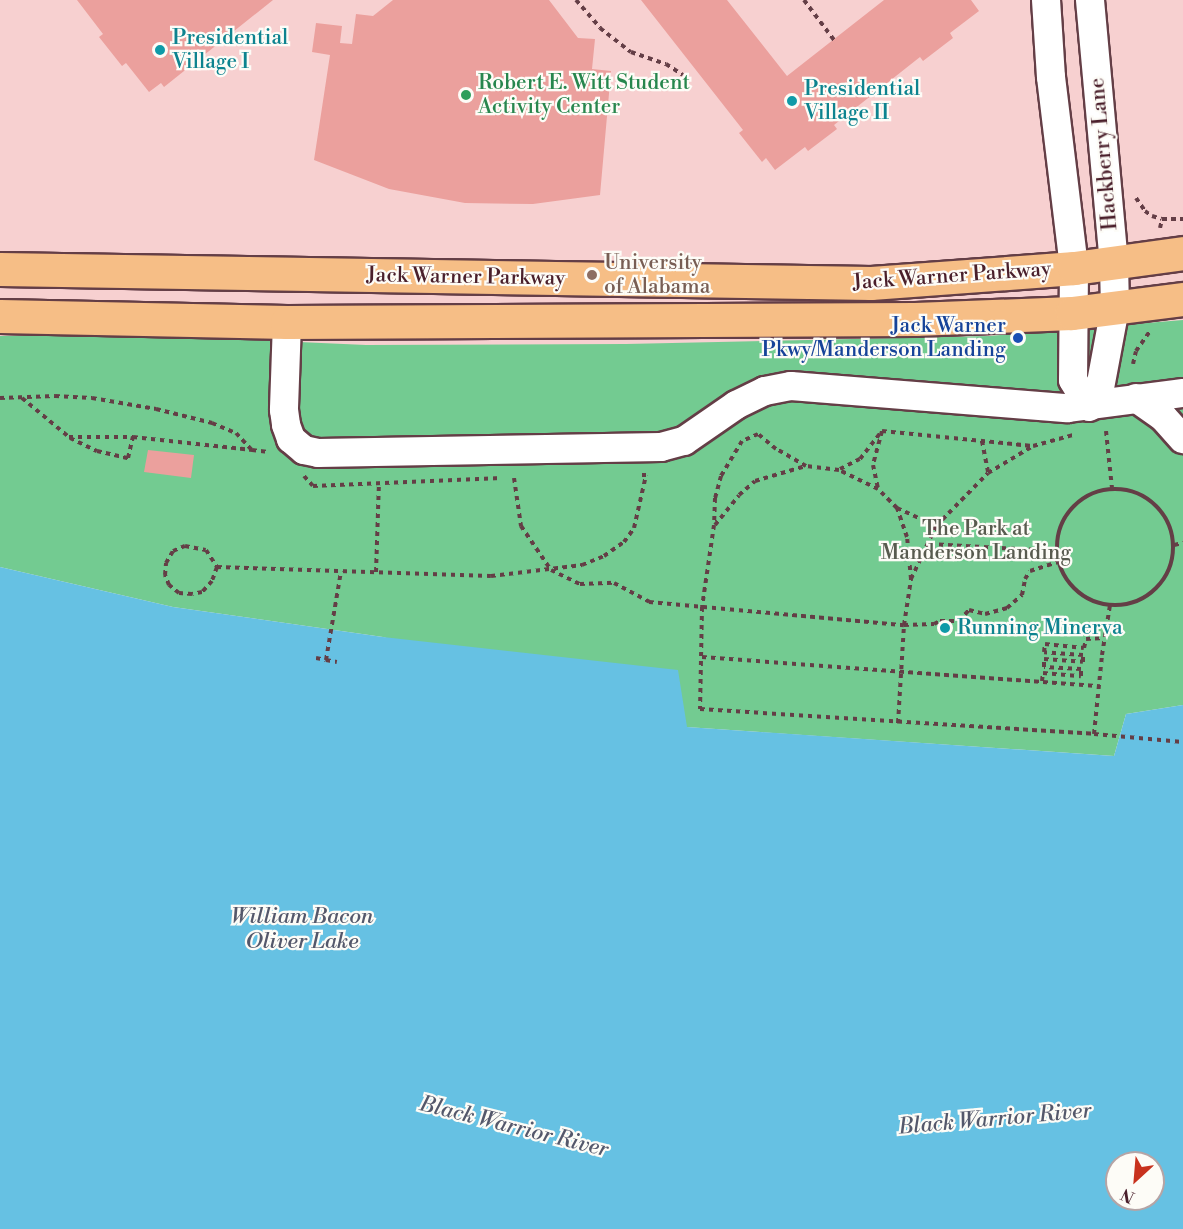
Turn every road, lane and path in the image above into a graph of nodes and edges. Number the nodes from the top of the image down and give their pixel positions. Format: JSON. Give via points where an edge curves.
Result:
{"nodes":[{"id":1,"x":576,"y":0,"type":"edge"},
{"id":2,"x":804,"y":0,"type":"edge"},
{"id":3,"x":1046,"y":0,"type":"edge"},
{"id":4,"x":1090,"y":0,"type":"edge"},
{"id":5,"x":834,"y":40,"type":"dead end"},
{"id":6,"x":683,"y":75,"type":"dead end"},
{"id":7,"x":1162,"y":219,"type":"dead end"},
{"id":8,"x":1183,"y":219,"type":"edge"},
{"id":9,"x":1183,"y":253,"type":"edge"},
{"id":10,"x":1114,"y":264,"type":"junction"},
{"id":11,"x":1074,"y":268,"type":"junction"},
{"id":12,"x":0,"y":269,"type":"edge"},
{"id":13,"x":1183,"y":299,"type":"edge"},
{"id":14,"x":1115,"y":308,"type":"junction"},
{"id":15,"x":1072,"y":314,"type":"junction"},
{"id":16,"x":0,"y":316,"type":"edge"},
{"id":17,"x":287,"y":322,"type":"junction"},
{"id":18,"x":1183,"y":393,"type":"edge"},
{"id":19,"x":22,"y":397,"type":"junction"},
{"id":20,"x":0,"y":398,"type":"edge"},
{"id":21,"x":1136,"y":398,"type":"junction"},
{"id":22,"x":1089,"y":424,"type":"junction"},
{"id":23,"x":882,"y":431,"type":"junction"},
{"id":24,"x":69,"y":437,"type":"junction"},
{"id":25,"x":133,"y":437,"type":"junction"},
{"id":26,"x":1183,"y":439,"type":"edge"},
{"id":27,"x":982,"y":441,"type":"junction"},
{"id":28,"x":1033,"y":446,"type":"junction"},
{"id":29,"x":252,"y":450,"type":"junction"},
{"id":30,"x":300,"y":460,"type":"junction"},
{"id":31,"x":806,"y":466,"type":"junction"},
{"id":32,"x":840,"y":470,"type":"junction"},
{"id":33,"x":988,"y":473,"type":"junction"},
{"id":34,"x":635,"y":475,"type":"dead end"},
{"id":35,"x":525,"y":477,"type":"dead end"},
{"id":36,"x":514,"y":478,"type":"junction"},
{"id":37,"x":379,"y":483,"type":"junction"},
{"id":38,"x":1112,"y":488,"type":"junction"},
{"id":39,"x":878,"y":489,"type":"junction"},
{"id":40,"x":897,"y":508,"type":"junction"},
{"id":41,"x":714,"y":525,"type":"junction"},
{"id":42,"x":936,"y":526,"type":"junction"},
{"id":43,"x":1183,"y":543,"type":"edge"},
{"id":44,"x":930,"y":544,"type":"junction"},
{"id":45,"x":1174,"y":545,"type":"junction"},
{"id":46,"x":1056,"y":551,"type":"junction"},
{"id":47,"x":1058,"y":562,"type":"junction"},
{"id":48,"x":217,"y":567,"type":"junction"},
{"id":49,"x":551,"y":570,"type":"junction"},
{"id":50,"x":341,"y":571,"type":"junction"},
{"id":51,"x":376,"y":572,"type":"junction"},
{"id":52,"x":911,"y":579,"type":"junction"},
{"id":53,"x":1110,"y":605,"type":"junction"},
{"id":54,"x":702,"y":607,"type":"junction"},
{"id":55,"x":904,"y":625,"type":"junction"},
{"id":56,"x":1104,"y":638,"type":"junction"},
{"id":57,"x":702,"y":657,"type":"junction"},
{"id":58,"x":316,"y":658,"type":"dead end"},
{"id":59,"x":326,"y":660,"type":"junction"},
{"id":60,"x":337,"y":662,"type":"dead end"},
{"id":61,"x":903,"y":671,"type":"junction"},
{"id":62,"x":1042,"y":681,"type":"junction"},
{"id":63,"x":1100,"y":686,"type":"junction"},
{"id":64,"x":898,"y":723,"type":"junction"},
{"id":65,"x":1094,"y":734,"type":"junction"},
{"id":66,"x":1183,"y":742,"type":"edge"}],
"edges":[{"from":1,"to":6,"type":"path","via":[[600,28],[631,52],[666,64]]},
{"from":2,"to":5,"type":"path"},
{"from":3,"to":11,"type":"street"},
{"from":4,"to":10,"type":"street","name":"Hackberry Lane"},
{"from":7,"to":8,"type":"path"},
{"from":9,"to":10,"type":"main road","name":"Jack Warner Parkway"},
{"from":10,"to":11,"type":"main road","name":"Jack Warner Parkway"},
{"from":10,"to":14,"type":"street","name":"Hackberry Lane"},
{"from":11,"to":12,"type":"main road","name":"Jack Warner Parkway","via":[[871,283]]},
{"from":11,"to":15,"type":"street"},
{"from":13,"to":14,"type":"main road","name":"Jack Warner Parkway"},
{"from":14,"to":15,"type":"main road","name":"Jack Warner Parkway"},
{"from":14,"to":22,"type":"street","name":"Hackberry Lane"},
{"from":15,"to":17,"type":"main road","name":"Jack Warner Parkway","via":[[904,320]]},
{"from":15,"to":22,"type":"street","via":[[1073,380]]},
{"from":16,"to":17,"type":"main road","name":"Jack Warner Parkway"},
{"from":17,"to":30,"type":"street","via":[[284,410]]},
{"from":18,"to":21,"type":"street"},
{"from":19,"to":20,"type":"path"},
{"from":19,"to":24,"type":"path"},
{"from":19,"to":29,"type":"path","via":[[92,398],[156,409],[236,433]]},
{"from":21,"to":22,"type":"street"},
{"from":21,"to":26,"type":"street","via":[[1163,417]]},
{"from":22,"to":28,"type":"path"},
{"from":22,"to":30,"type":"street","via":[[1043,406],[791,386],[765,391],[736,405],[684,441],[661,447],[318,453]]},
{"from":22,"to":38,"type":"path","via":[[1106,430]]},
{"from":23,"to":27,"type":"path"},
{"from":23,"to":32,"type":"path","via":[[860,459]]},
{"from":23,"to":39,"type":"path","via":[[873,465]]},
{"from":24,"to":25,"type":"path"},
{"from":24,"to":25,"type":"path","via":[[97,451],[128,458]]},
{"from":25,"to":29,"type":"path"},
{"from":27,"to":28,"type":"path"},
{"from":27,"to":33,"type":"path"},
{"from":28,"to":33,"type":"path"},
{"from":29,"to":30,"type":"path"},
{"from":30,"to":37,"type":"path","via":[[313,486]]},
{"from":31,"to":32,"type":"path"},
{"from":31,"to":41,"type":"path","via":[[755,481]]},
{"from":31,"to":41,"type":"path","via":[[758,434],[742,441],[721,476]]},
{"from":32,"to":39,"type":"path"},
{"from":33,"to":42,"type":"path"},
{"from":34,"to":49,"type":"path","via":[[646,475],[634,528],[624,542],[582,565]]},
{"from":35,"to":36,"type":"path"},
{"from":36,"to":37,"type":"path"},
{"from":36,"to":49,"type":"path","via":[[521,526]]},
{"from":37,"to":51,"type":"path"},
{"from":38,"to":45,"type":"path","via":[[1131,490],[1162,510]]},
{"from":38,"to":46,"type":"path","via":[[1078,501],[1065,515]]},
{"from":39,"to":40,"type":"path"},
{"from":40,"to":42,"type":"path"},
{"from":40,"to":52,"type":"path","via":[[907,537]]},
{"from":41,"to":54,"type":"path"},
{"from":42,"to":44,"type":"path"},
{"from":43,"to":45,"type":"path"},
{"from":44,"to":46,"type":"path"},
{"from":44,"to":52,"type":"path"},
{"from":45,"to":53,"type":"path","via":[[1172,562],[1156,590],[1142,599]]},
{"from":46,"to":47,"type":"path"},
{"from":47,"to":53,"type":"path","via":[[1072,587],[1090,599]]},
{"from":47,"to":55,"type":"path","via":[[1027,574],[1022,596],[1007,608],[986,614],[969,610],[959,621]]},
{"from":48,"to":48,"type":"path","via":[[206,550],[184,546],[173,551],[165,574],[169,585],[179,593],[192,594],[202,592]]},
{"from":48,"to":50,"type":"path"},
{"from":49,"to":51,"type":"path","via":[[491,576]]},
{"from":49,"to":54,"type":"path","via":[[580,584],[614,583],[649,602]]},
{"from":50,"to":51,"type":"path"},
{"from":50,"to":59,"type":"path"},
{"from":52,"to":55,"type":"path"},
{"from":53,"to":56,"type":"path"},
{"from":54,"to":55,"type":"path"},
{"from":54,"to":57,"type":"path"},
{"from":55,"to":61,"type":"path"},
{"from":56,"to":62,"type":"path","via":[[1086,639],[1084,648],[1045,644],[1044,652],[1083,655],[1083,662],[1044,659],[1044,667],[1081,669],[1081,676],[1042,673]]},
{"from":56,"to":63,"type":"path"},
{"from":57,"to":61,"type":"path"},
{"from":57,"to":64,"type":"path","via":[[700,709]]},
{"from":58,"to":59,"type":"path"},
{"from":59,"to":60,"type":"path"},
{"from":61,"to":62,"type":"path"},
{"from":61,"to":64,"type":"path"},
{"from":62,"to":63,"type":"path"},
{"from":63,"to":65,"type":"path"},
{"from":64,"to":65,"type":"path"},
{"from":65,"to":66,"type":"path"}]}
